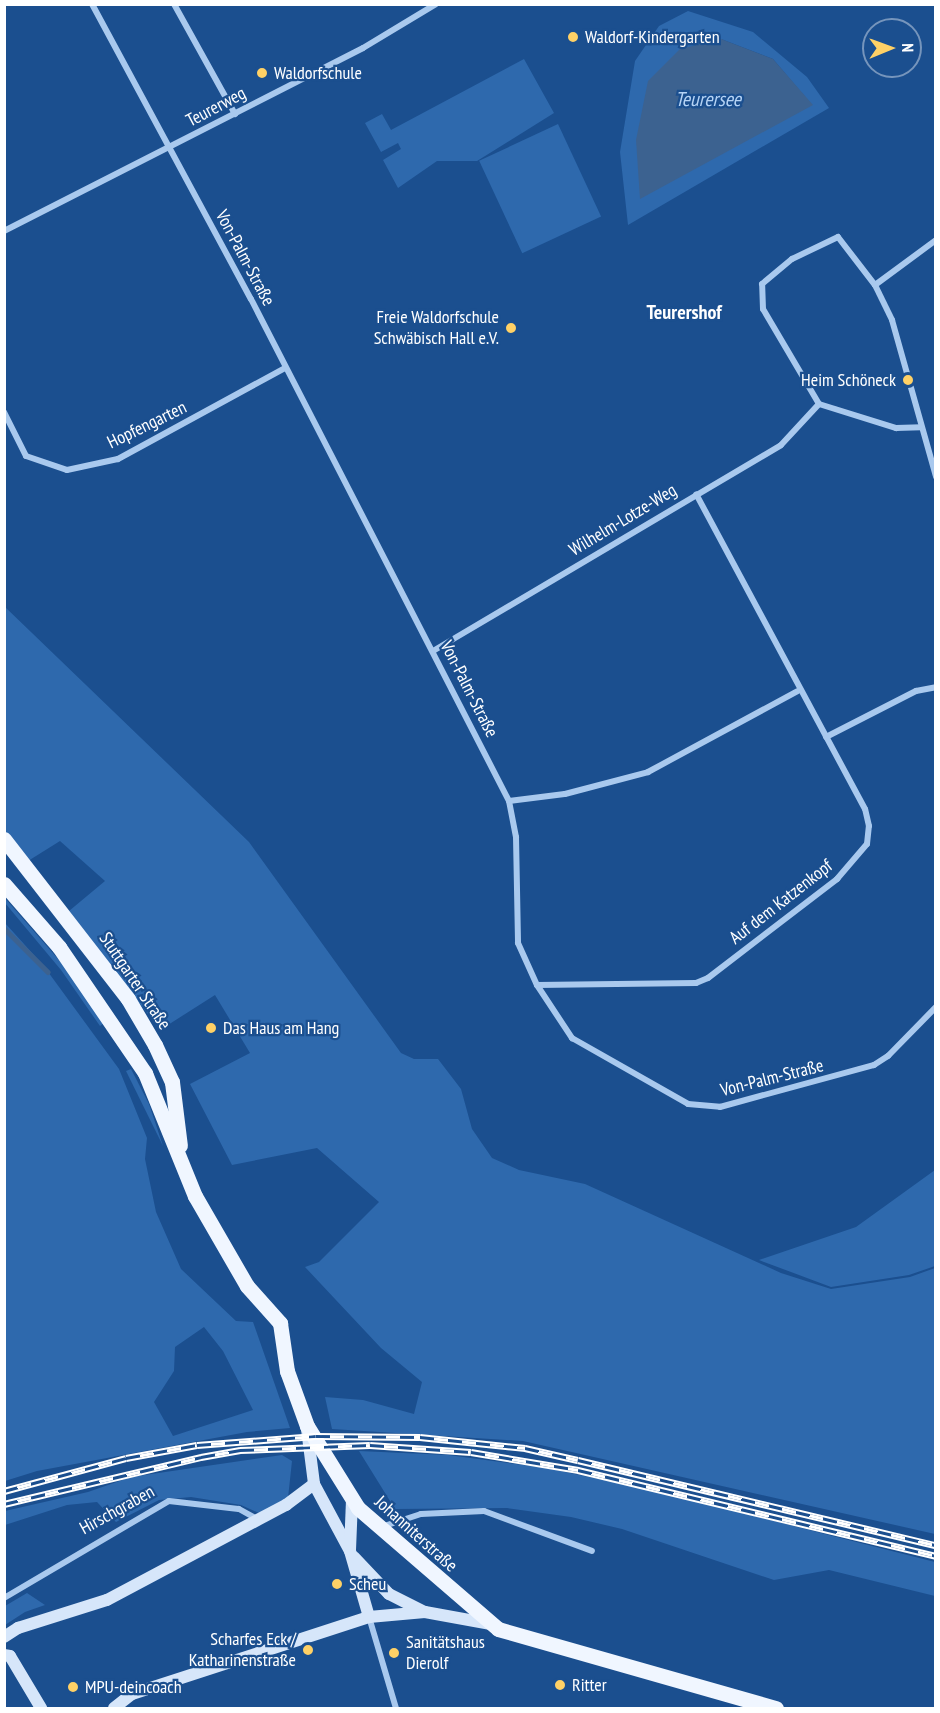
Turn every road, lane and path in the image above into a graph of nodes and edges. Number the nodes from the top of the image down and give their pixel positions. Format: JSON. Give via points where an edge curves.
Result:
{"nodes":[{"id":1,"x":92,"y":4,"type":"edge"},
{"id":2,"x":174,"y":4,"type":"edge"},
{"id":3,"x":436,"y":4,"type":"edge"},
{"id":4,"x":235,"y":114,"type":"junction"},
{"id":5,"x":168,"y":150,"type":"junction"},
{"id":6,"x":4,"y":231,"type":"edge"},
{"id":7,"x":936,"y":240,"type":"edge"},
{"id":8,"x":875,"y":285,"type":"junction"},
{"id":9,"x":285,"y":368,"type":"junction"},
{"id":10,"x":819,"y":404,"type":"junction"},
{"id":11,"x":4,"y":412,"type":"edge"},
{"id":12,"x":921,"y":427,"type":"junction"},
{"id":13,"x":936,"y":477,"type":"edge"},
{"id":14,"x":696,"y":494,"type":"junction"},
{"id":15,"x":433,"y":651,"type":"junction"},
{"id":16,"x":936,"y":687,"type":"edge"},
{"id":17,"x":798,"y":691,"type":"junction"},
{"id":18,"x":826,"y":737,"type":"junction"},
{"id":19,"x":509,"y":801,"type":"junction"},
{"id":20,"x":4,"y":839,"type":"edge"},
{"id":21,"x":4,"y":884,"type":"edge"},
{"id":22,"x":537,"y":985,"type":"junction"},
{"id":23,"x":936,"y":1007,"type":"edge"},
{"id":24,"x":182,"y":1167,"type":"junction"},
{"id":25,"x":307,"y":1426,"type":"junction"},
{"id":26,"x":314,"y":1484,"type":"junction"},
{"id":27,"x":352,"y":1500,"type":"junction"},
{"id":28,"x":257,"y":1519,"type":"junction"},
{"id":29,"x":378,"y":1528,"type":"junction"},
{"id":30,"x":350,"y":1551,"type":"junction"},
{"id":31,"x":592,"y":1551,"type":"dead end"},
{"id":32,"x":4,"y":1598,"type":"edge"},
{"id":33,"x":425,"y":1612,"type":"junction"},
{"id":34,"x":369,"y":1617,"type":"junction"},
{"id":35,"x":490,"y":1624,"type":"junction"},
{"id":36,"x":18,"y":1628,"type":"junction"},
{"id":37,"x":4,"y":1637,"type":"edge"},
{"id":38,"x":8,"y":1656,"type":"edge"},
{"id":39,"x":40,"y":1708,"type":"edge"},
{"id":40,"x":114,"y":1708,"type":"edge"},
{"id":41,"x":396,"y":1708,"type":"edge"},
{"id":42,"x":776,"y":1708,"type":"edge"}],
"edges":[{"from":1,"to":5,"type":"street","name":"Von-Palm-Straße"},
{"from":2,"to":4,"type":"street"},
{"from":3,"to":4,"type":"street","name":"Teurerweg"},
{"from":4,"to":5,"type":"street","name":"Teurerweg"},
{"from":5,"to":6,"type":"street"},
{"from":5,"to":9,"type":"street","name":"Von-Palm-Straße"},
{"from":7,"to":8,"type":"street"},
{"from":8,"to":10,"type":"street","via":[[838,237],[792,259],[762,284],[763,309]]},
{"from":8,"to":12,"type":"street","via":[[892,320]]},
{"from":9,"to":11,"type":"street","name":"Hopfengarten","via":[[118,459],[67,470],[26,456]]},
{"from":9,"to":15,"type":"street","name":"Von-Palm-Straße"},
{"from":10,"to":12,"type":"street","via":[[896,428]]},
{"from":10,"to":14,"type":"street","name":"Wilhelm-Lotze-Weg","via":[[781,445]]},
{"from":12,"to":13,"type":"street"},
{"from":14,"to":15,"type":"street","name":"Wilhelm-Lotze-Weg"},
{"from":14,"to":17,"type":"street","name":"Auf dem Katzenkopf"},
{"from":15,"to":19,"type":"street","name":"Von-Palm-Straße"},
{"from":16,"to":18,"type":"street","via":[[916,691]]},
{"from":17,"to":18,"type":"street","name":"Auf dem Katzenkopf"},
{"from":17,"to":19,"type":"street","via":[[648,772],[565,794]]},
{"from":18,"to":22,"type":"street","name":"Auf dem Katzenkopf","via":[[865,809],[869,826],[867,844],[837,879],[708,978],[696,983]]},
{"from":19,"to":22,"type":"street","name":"Von-Palm-Straße","via":[[516,837],[516,927]]},
{"from":20,"to":24,"type":"main road","name":"Stuttgarter Straße","via":[[128,999],[155,1045],[172,1082]]},
{"from":21,"to":24,"type":"main road","via":[[59,947],[145,1073]]},
{"from":22,"to":23,"type":"street","name":"Von-Palm-Straße","via":[[561,1023],[587,1050],[703,1108],[720,1107],[874,1065]]},
{"from":24,"to":25,"type":"main road","name":"Johanniterstraße","via":[[235,1268],[280,1323],[286,1371]]},
{"from":25,"to":26,"type":"street"},
{"from":25,"to":27,"type":"main road","name":"Johanniterstraße"},
{"from":26,"to":28,"type":"street"},
{"from":26,"to":30,"type":"street"},
{"from":27,"to":29,"type":"main road","name":"Johanniterstraße"},
{"from":27,"to":30,"type":"street"},
{"from":28,"to":32,"type":"street","name":"Hirschgraben","via":[[239,1509],[169,1501]]},
{"from":28,"to":36,"type":"street","via":[[106,1600]]},
{"from":29,"to":31,"type":"street","via":[[421,1514],[484,1511]]},
{"from":29,"to":35,"type":"main road","name":"Johanniterstraße"},
{"from":30,"to":33,"type":"street","via":[[389,1594]]},
{"from":30,"to":34,"type":"street"},
{"from":33,"to":34,"type":"street"},
{"from":33,"to":35,"type":"street"},
{"from":34,"to":40,"type":"street","via":[[132,1694]]},
{"from":34,"to":41,"type":"street"},
{"from":35,"to":42,"type":"main road","name":"Johanniterstraße","via":[[546,1644]]},
{"from":36,"to":37,"type":"street"},
{"from":36,"to":38,"type":"street"},
{"from":38,"to":39,"type":"street"}]}
